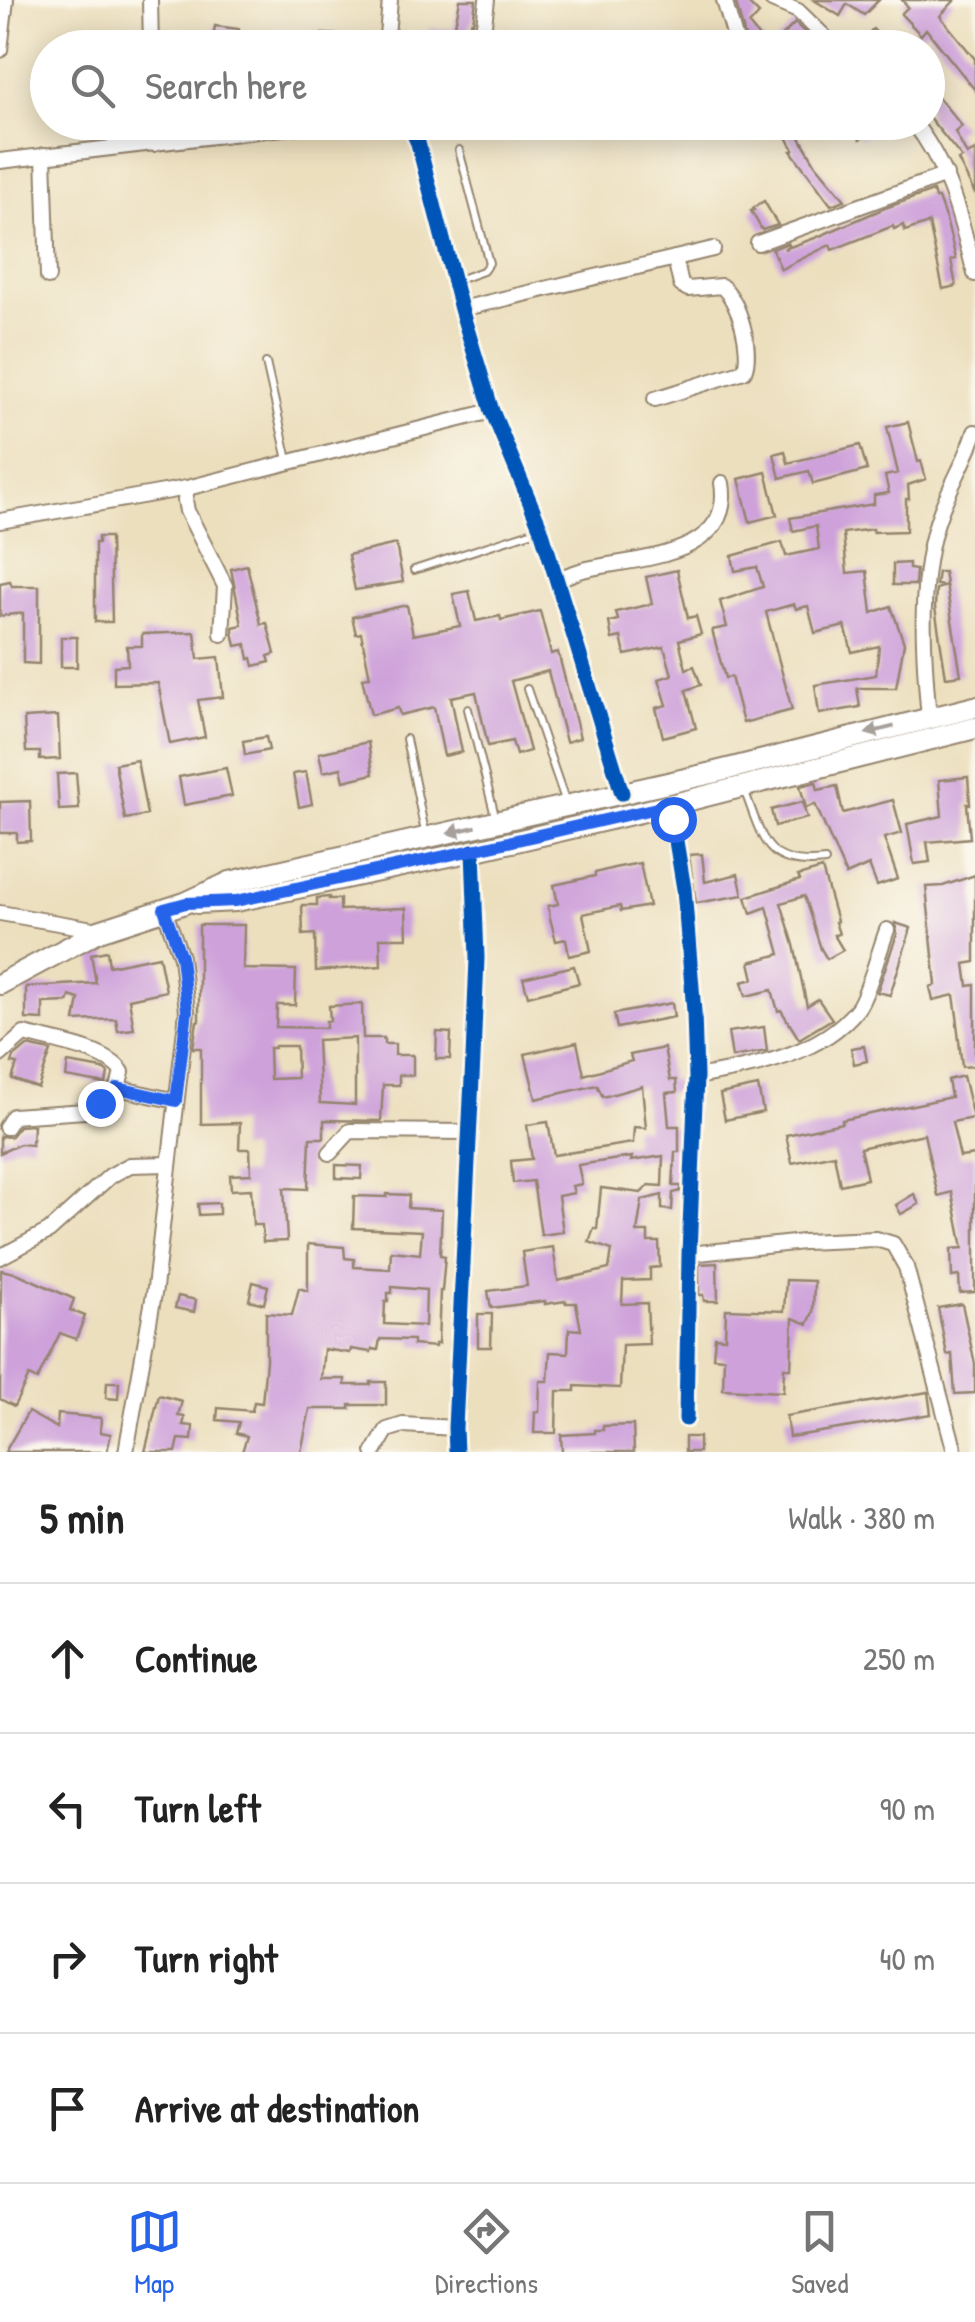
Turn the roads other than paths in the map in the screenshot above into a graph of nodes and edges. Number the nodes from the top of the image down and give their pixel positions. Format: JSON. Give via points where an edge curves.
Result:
{"nodes":[{"id":1,"x":6,"y":0,"type":"edge"},
{"id":2,"x":150,"y":0,"type":"edge"},
{"id":3,"x":390,"y":0,"type":"edge"},
{"id":4,"x":487,"y":0,"type":"edge"},
{"id":5,"x":724,"y":0,"type":"edge"},
{"id":6,"x":772,"y":0,"type":"edge"},
{"id":7,"x":801,"y":6,"type":"edge"},
{"id":8,"x":151,"y":30,"type":"edge"},
{"id":9,"x":388,"y":30,"type":"edge"},
{"id":10,"x":483,"y":30,"type":"edge"},
{"id":11,"x":733,"y":30,"type":"edge"},
{"id":12,"x":821,"y":30,"type":"edge"},
{"id":13,"x":0,"y":50,"type":"edge"},
{"id":14,"x":154,"y":140,"type":"edge"},
{"id":15,"x":187,"y":140,"type":"edge"},
{"id":16,"x":417,"y":140,"type":"edge"},
{"id":17,"x":928,"y":140,"type":"edge"},
{"id":18,"x":154,"y":144,"type":"junction"},
{"id":19,"x":458,"y":150,"type":"dead end"},
{"id":20,"x":44,"y":156,"type":"junction"},
{"id":21,"x":0,"y":162,"type":"edge"},
{"id":22,"x":946,"y":175,"type":"junction"},
{"id":23,"x":758,"y":243,"type":"dead end"},
{"id":24,"x":713,"y":249,"type":"dead end"},
{"id":25,"x":675,"y":258,"type":"junction"},
{"id":26,"x":975,"y":274,"type":"edge"},
{"id":27,"x":48,"y":277,"type":"dead end"},
{"id":28,"x":454,"y":281,"type":"junction"},
{"id":29,"x":460,"y":309,"type":"junction"},
{"id":30,"x":266,"y":363,"type":"dead end"},
{"id":31,"x":654,"y":399,"type":"dead end"},
{"id":32,"x":492,"y":411,"type":"junction"},
{"id":33,"x":975,"y":432,"type":"edge"},
{"id":34,"x":288,"y":461,"type":"junction"},
{"id":35,"x":722,"y":483,"type":"dead end"},
{"id":36,"x":187,"y":488,"type":"junction"},
{"id":37,"x":0,"y":521,"type":"edge"},
{"id":38,"x":541,"y":529,"type":"junction"},
{"id":39,"x":414,"y":570,"type":"dead end"},
{"id":40,"x":557,"y":579,"type":"junction"},
{"id":41,"x":222,"y":634,"type":"dead end"},
{"id":42,"x":527,"y":689,"type":"dead end"},
{"id":43,"x":975,"y":707,"type":"edge"},
{"id":44,"x":468,"y":709,"type":"dead end"},
{"id":45,"x":929,"y":718,"type":"junction"},
{"id":46,"x":975,"y":728,"type":"edge"},
{"id":47,"x":406,"y":739,"type":"dead end"},
{"id":48,"x":762,"y":771,"type":"junction"},
{"id":49,"x":743,"y":786,"type":"junction"},
{"id":50,"x":615,"y":802,"type":"junction"},
{"id":51,"x":670,"y":805,"type":"junction"},
{"id":52,"x":566,"y":806,"type":"junction"},
{"id":53,"x":497,"y":822,"type":"junction"},
{"id":54,"x":426,"y":838,"type":"junction"},
{"id":55,"x":473,"y":850,"type":"junction"},
{"id":56,"x":825,"y":860,"type":"dead end"},
{"id":57,"x":186,"y":903,"type":"junction"},
{"id":58,"x":164,"y":909,"type":"junction"},
{"id":59,"x":0,"y":913,"type":"edge"},
{"id":60,"x":99,"y":930,"type":"junction"},
{"id":61,"x":887,"y":930,"type":"dead end"},
{"id":62,"x":0,"y":984,"type":"edge"},
{"id":63,"x":0,"y":1055,"type":"edge"},
{"id":64,"x":696,"y":1077,"type":"junction"},
{"id":65,"x":118,"y":1088,"type":"junction"},
{"id":66,"x":176,"y":1101,"type":"junction"},
{"id":67,"x":6,"y":1127,"type":"dead end"},
{"id":68,"x":470,"y":1132,"type":"junction"},
{"id":69,"x":330,"y":1153,"type":"dead end"},
{"id":70,"x":169,"y":1164,"type":"junction"},
{"id":71,"x":689,"y":1254,"type":"junction"},
{"id":72,"x":0,"y":1257,"type":"edge"},
{"id":73,"x":686,"y":1419,"type":"dead end"},
{"id":74,"x":455,"y":1428,"type":"junction"},
{"id":75,"x":126,"y":1452,"type":"edge"},
{"id":76,"x":374,"y":1452,"type":"edge"},
{"id":77,"x":456,"y":1452,"type":"edge"},
{"id":78,"x":955,"y":1452,"type":"edge"}],
"edges":[{"from":1,"to":13,"type":"street"},
{"from":2,"to":8,"type":"street"},
{"from":3,"to":9,"type":"street"},
{"from":4,"to":10,"type":"street"},
{"from":5,"to":11,"type":"street"},
{"from":6,"to":7,"type":"street"},
{"from":7,"to":12,"type":"street"},
{"from":14,"to":18,"type":"street"},
{"from":15,"to":18,"type":"street"},
{"from":16,"to":28,"type":"street"},
{"from":17,"to":22,"type":"street"},
{"from":18,"to":20,"type":"street"},
{"from":19,"to":28,"type":"lane","via":[[488,263]]},
{"from":20,"to":21,"type":"street"},
{"from":20,"to":27,"type":"street"},
{"from":22,"to":23,"type":"street"},
{"from":22,"to":26,"type":"street"},
{"from":24,"to":25,"type":"street"},
{"from":25,"to":29,"type":"street"},
{"from":25,"to":31,"type":"street","via":[[681,286],[722,286],[731,293],[749,360],[744,371]]},
{"from":28,"to":29,"type":"street"},
{"from":29,"to":32,"type":"street"},
{"from":30,"to":34,"type":"lane"},
{"from":32,"to":34,"type":"street"},
{"from":32,"to":38,"type":"street"},
{"from":33,"to":45,"type":"street","via":[[928,555]]},
{"from":34,"to":36,"type":"street"},
{"from":35,"to":40,"type":"street","via":[[717,520],[685,546]]},
{"from":36,"to":37,"type":"street"},
{"from":36,"to":41,"type":"street","via":[[187,511],[226,586]]},
{"from":38,"to":39,"type":"lane"},
{"from":38,"to":40,"type":"street"},
{"from":40,"to":50,"type":"street"},
{"from":42,"to":52,"type":"lane"},
{"from":43,"to":45,"type":"main road"},
{"from":44,"to":53,"type":"lane"},
{"from":45,"to":48,"type":"main road","one_way":true},
{"from":46,"to":48,"type":"main road"},
{"from":47,"to":54,"type":"lane"},
{"from":48,"to":49,"type":"main road"},
{"from":48,"to":50,"type":"main road"},
{"from":49,"to":51,"type":"main road"},
{"from":49,"to":56,"type":"lane","via":[[765,844],[782,858]]},
{"from":50,"to":51,"type":"main road"},
{"from":50,"to":52,"type":"main road"},
{"from":50,"to":55,"type":"main road"},
{"from":51,"to":64,"type":"street","via":[[684,889]]},
{"from":52,"to":53,"type":"main road"},
{"from":53,"to":54,"type":"main road","one_way":true},
{"from":54,"to":57,"type":"main road","via":[[230,882]]},
{"from":55,"to":57,"type":"main road","via":[[236,901]]},
{"from":55,"to":68,"type":"street"},
{"from":57,"to":58,"type":"main road"},
{"from":58,"to":60,"type":"main road"},
{"from":58,"to":66,"type":"street","via":[[181,957],[187,1011]]},
{"from":59,"to":60,"type":"street"},
{"from":60,"to":62,"type":"main road"},
{"from":61,"to":64,"type":"street","via":[[859,1007],[834,1031],[746,1068]]},
{"from":63,"to":65,"type":"street","via":[[24,1034],[90,1052],[115,1062],[122,1072]]},
{"from":64,"to":71,"type":"street"},
{"from":65,"to":66,"type":"street"},
{"from":65,"to":67,"type":"street","via":[[85,1110],[13,1116]]},
{"from":66,"to":70,"type":"street"},
{"from":68,"to":69,"type":"street","via":[[350,1131]]},
{"from":68,"to":74,"type":"street"},
{"from":70,"to":72,"type":"street","via":[[130,1165],[110,1176],[49,1231]]},
{"from":70,"to":75,"type":"street"},
{"from":71,"to":73,"type":"street"},
{"from":71,"to":78,"type":"street","via":[[803,1242],[893,1244],[906,1268]]},
{"from":74,"to":76,"type":"street","via":[[386,1430]]},
{"from":74,"to":77,"type":"street"}]}
